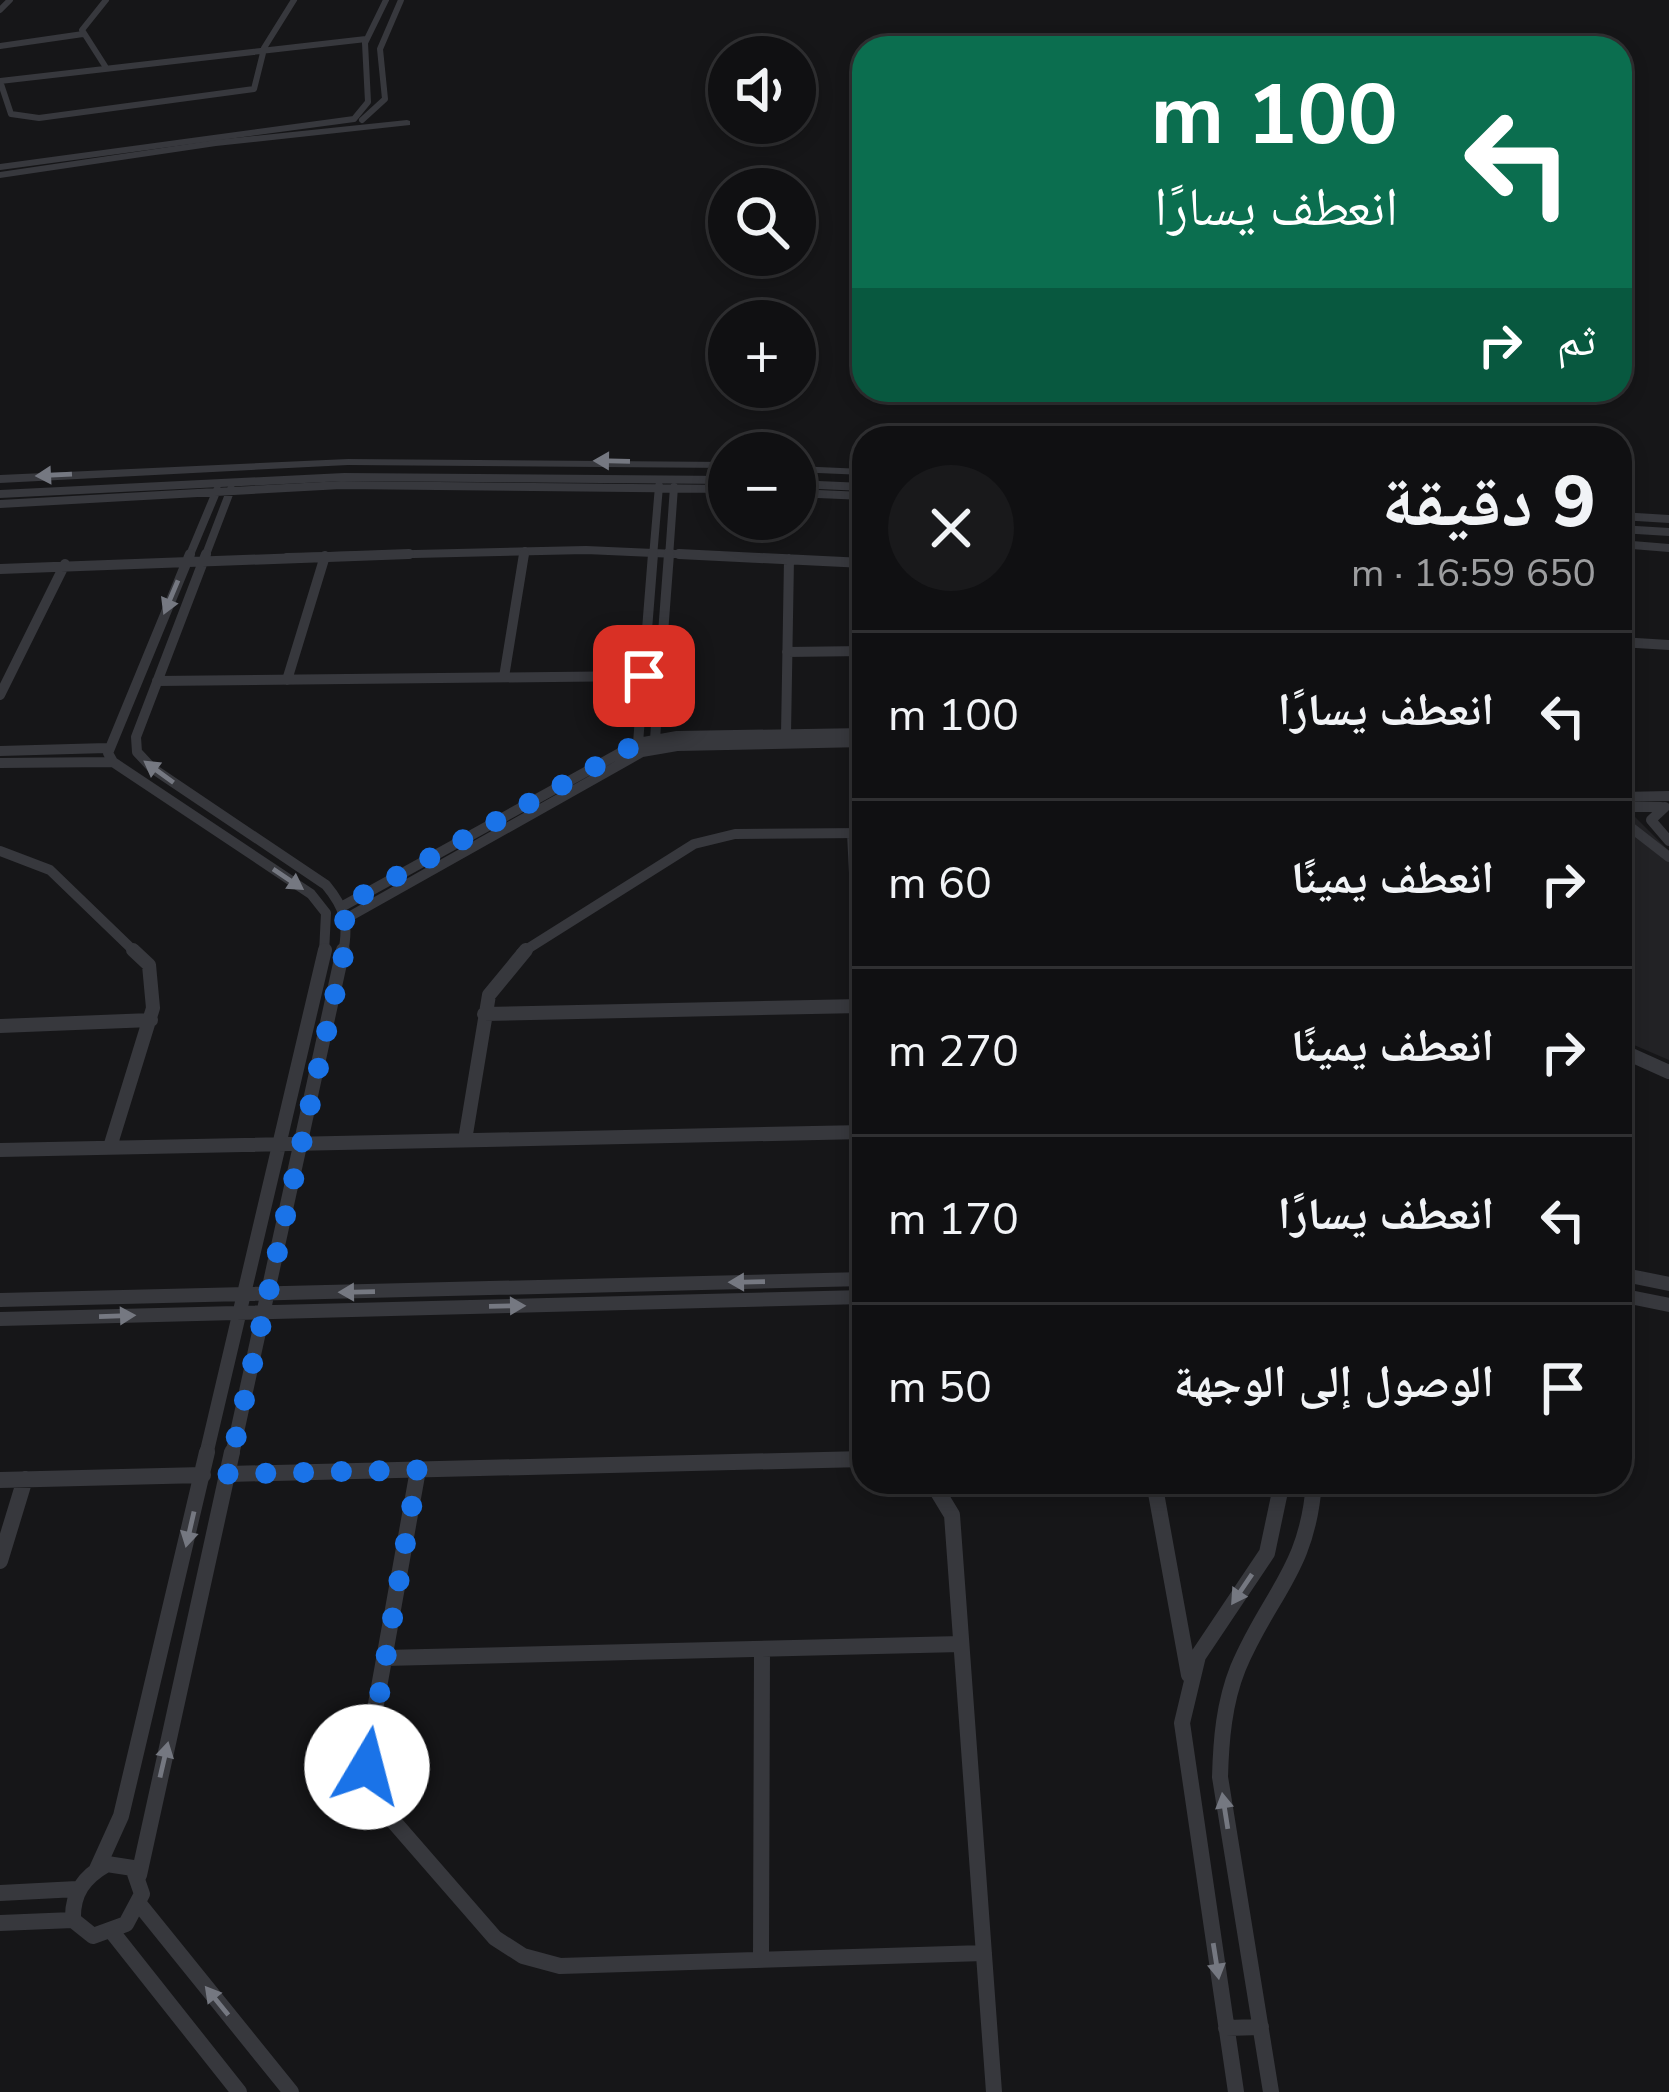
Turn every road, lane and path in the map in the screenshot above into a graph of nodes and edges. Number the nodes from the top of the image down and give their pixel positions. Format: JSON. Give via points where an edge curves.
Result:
{"nodes":[{"id":1,"x":10,"y":0,"type":"edge"},
{"id":2,"x":106,"y":0,"type":"edge"},
{"id":3,"x":294,"y":0,"type":"edge"},
{"id":4,"x":386,"y":0,"type":"edge"},
{"id":5,"x":401,"y":0,"type":"edge"},
{"id":6,"x":0,"y":10,"type":"edge"},
{"id":7,"x":82,"y":34,"type":"junction"},
{"id":8,"x":365,"y":41,"type":"junction"},
{"id":9,"x":0,"y":46,"type":"edge"},
{"id":10,"x":261,"y":51,"type":"junction"},
{"id":11,"x":105,"y":66,"type":"junction"},
{"id":12,"x":0,"y":83,"type":"edge"},
{"id":13,"x":407,"y":123,"type":"dead end"},
{"id":14,"x":336,"y":130,"type":"junction"},
{"id":15,"x":0,"y":171,"type":"edge"},
{"id":16,"x":389,"y":461,"type":"junction"},
{"id":17,"x":292,"y":463,"type":"junction"},
{"id":18,"x":708,"y":465,"type":"edge"},
{"id":19,"x":816,"y":470,"type":"edge"},
{"id":20,"x":852,"y":471,"type":"edge"},
{"id":21,"x":398,"y":476,"type":"junction"},
{"id":22,"x":0,"y":478,"type":"edge"},
{"id":23,"x":311,"y":478,"type":"junction"},
{"id":24,"x":708,"y":484,"type":"edge"},
{"id":25,"x":659,"y":486,"type":"junction"},
{"id":26,"x":708,"y":486,"type":"edge"},
{"id":27,"x":674,"y":487,"type":"junction"},
{"id":28,"x":224,"y":489,"type":"junction"},
{"id":29,"x":816,"y":489,"type":"edge"},
{"id":30,"x":852,"y":491,"type":"edge"},
{"id":31,"x":0,"y":494,"type":"edge"},
{"id":32,"x":0,"y":504,"type":"edge"},
{"id":33,"x":1632,"y":517,"type":"edge"},
{"id":34,"x":1669,"y":519,"type":"edge"},
{"id":35,"x":1632,"y":530,"type":"edge"},
{"id":36,"x":1669,"y":532,"type":"edge"},
{"id":37,"x":1632,"y":545,"type":"edge"},
{"id":38,"x":1669,"y":548,"type":"edge"},
{"id":39,"x":525,"y":551,"type":"junction"},
{"id":40,"x":653,"y":551,"type":"junction"},
{"id":41,"x":669,"y":552,"type":"junction"},
{"id":42,"x":325,"y":556,"type":"junction"},
{"id":43,"x":187,"y":559,"type":"junction"},
{"id":44,"x":204,"y":559,"type":"junction"},
{"id":45,"x":789,"y":559,"type":"junction"},
{"id":46,"x":852,"y":562,"type":"edge"},
{"id":47,"x":65,"y":564,"type":"junction"},
{"id":48,"x":0,"y":569,"type":"edge"},
{"id":49,"x":647,"y":629,"type":"junction"},
{"id":50,"x":663,"y":629,"type":"junction"},
{"id":51,"x":1632,"y":642,"type":"edge"},
{"id":52,"x":1669,"y":645,"type":"edge"},
{"id":53,"x":150,"y":646,"type":"junction"},
{"id":54,"x":171,"y":646,"type":"junction"},
{"id":55,"x":852,"y":651,"type":"edge"},
{"id":56,"x":787,"y":652,"type":"junction"},
{"id":57,"x":644,"y":676,"type":"junction"},
{"id":58,"x":504,"y":677,"type":"junction"},
{"id":59,"x":287,"y":680,"type":"junction"},
{"id":60,"x":158,"y":681,"type":"junction"},
{"id":61,"x":0,"y":695,"type":"edge"},
{"id":62,"x":786,"y":734,"type":"junction"},
{"id":63,"x":852,"y":735,"type":"edge"},
{"id":64,"x":825,"y":738,"type":"junction"},
{"id":65,"x":655,"y":739,"type":"junction"},
{"id":66,"x":852,"y":741,"type":"edge"},
{"id":67,"x":638,"y":743,"type":"junction"},
{"id":68,"x":0,"y":751,"type":"edge"},
{"id":69,"x":110,"y":755,"type":"junction"},
{"id":70,"x":0,"y":763,"type":"edge"},
{"id":71,"x":1632,"y":799,"type":"edge"},
{"id":72,"x":1667,"y":803,"type":"edge"},
{"id":73,"x":1632,"y":807,"type":"edge"},
{"id":74,"x":1632,"y":828,"type":"edge"},
{"id":75,"x":490,"y":830,"type":"junction"},
{"id":76,"x":852,"y":833,"type":"edge"},
{"id":77,"x":1669,"y":841,"type":"edge"},
{"id":78,"x":0,"y":851,"type":"edge"},
{"id":79,"x":1668,"y":856,"type":"edge"},
{"id":80,"x":345,"y":912,"type":"junction"},
{"id":81,"x":318,"y":988,"type":"junction"},
{"id":82,"x":337,"y":988,"type":"junction"},
{"id":83,"x":852,"y":1006,"type":"edge"},
{"id":84,"x":484,"y":1014,"type":"junction"},
{"id":85,"x":151,"y":1020,"type":"junction"},
{"id":86,"x":0,"y":1026,"type":"edge"},
{"id":87,"x":1632,"y":1055,"type":"edge"},
{"id":88,"x":1669,"y":1072,"type":"edge"},
{"id":89,"x":852,"y":1132,"type":"edge"},
{"id":90,"x":465,"y":1140,"type":"junction"},
{"id":91,"x":281,"y":1144,"type":"junction"},
{"id":92,"x":302,"y":1144,"type":"junction"},
{"id":93,"x":110,"y":1148,"type":"junction"},
{"id":94,"x":0,"y":1150,"type":"edge"},
{"id":95,"x":1632,"y":1276,"type":"edge"},
{"id":96,"x":852,"y":1279,"type":"edge"},
{"id":97,"x":1669,"y":1284,"type":"edge"},
{"id":98,"x":246,"y":1294,"type":"junction"},
{"id":99,"x":268,"y":1294,"type":"junction"},
{"id":100,"x":1632,"y":1297,"type":"edge"},
{"id":101,"x":852,"y":1298,"type":"edge"},
{"id":102,"x":0,"y":1300,"type":"edge"},
{"id":103,"x":1669,"y":1305,"type":"edge"},
{"id":104,"x":242,"y":1312,"type":"junction"},
{"id":105,"x":264,"y":1312,"type":"junction"},
{"id":106,"x":0,"y":1319,"type":"edge"},
{"id":107,"x":852,"y":1459,"type":"edge"},
{"id":108,"x":418,"y":1470,"type":"junction"},
{"id":109,"x":228,"y":1474,"type":"junction"},
{"id":110,"x":203,"y":1475,"type":"junction"},
{"id":111,"x":25,"y":1479,"type":"junction"},
{"id":112,"x":0,"y":1480,"type":"edge"},
{"id":113,"x":939,"y":1494,"type":"edge"},
{"id":114,"x":1156,"y":1494,"type":"edge"},
{"id":115,"x":1279,"y":1494,"type":"edge"},
{"id":116,"x":1313,"y":1494,"type":"edge"},
{"id":117,"x":0,"y":1561,"type":"edge"},
{"id":118,"x":962,"y":1644,"type":"junction"},
{"id":119,"x":762,"y":1649,"type":"junction"},
{"id":120,"x":384,"y":1658,"type":"junction"},
{"id":121,"x":1190,"y":1676,"type":"junction"},
{"id":122,"x":97,"y":1868,"type":"junction"},
{"id":123,"x":139,"y":1875,"type":"junction"},
{"id":124,"x":77,"y":1889,"type":"junction"},
{"id":125,"x":0,"y":1893,"type":"edge"},
{"id":126,"x":140,"y":1905,"type":"junction"},
{"id":127,"x":73,"y":1919,"type":"junction"},
{"id":128,"x":0,"y":1923,"type":"edge"},
{"id":129,"x":113,"y":1933,"type":"junction"},
{"id":130,"x":984,"y":1953,"type":"junction"},
{"id":131,"x":761,"y":1960,"type":"junction"},
{"id":132,"x":1261,"y":2027,"type":"junction"},
{"id":133,"x":1226,"y":2028,"type":"junction"},
{"id":134,"x":239,"y":2092,"type":"edge"},
{"id":135,"x":291,"y":2092,"type":"edge"},
{"id":136,"x":994,"y":2092,"type":"edge"},
{"id":137,"x":1236,"y":2092,"type":"edge"},
{"id":138,"x":1271,"y":2092,"type":"edge"}],
"edges":[{"from":1,"to":6,"type":"street"},
{"from":2,"to":7,"type":"street"},
{"from":3,"to":10,"type":"street"},
{"from":4,"to":8,"type":"street"},
{"from":5,"to":14,"type":"street","via":[[380,49],[386,99],[370,116]]},
{"from":7,"to":9,"type":"street"},
{"from":7,"to":11,"type":"street"},
{"from":8,"to":10,"type":"street"},
{"from":8,"to":15,"type":"street","via":[[368,102],[355,119]]},
{"from":10,"to":11,"type":"street"},
{"from":10,"to":12,"type":"street"},
{"from":10,"to":12,"type":"street","via":[[254,89],[40,118],[11,114]]},
{"from":11,"to":12,"type":"street"},
{"from":13,"to":14,"type":"street"},
{"from":14,"to":15,"type":"street"},
{"from":16,"to":17,"type":"street"},
{"from":18,"to":16,"type":"street","one_way":true},
{"from":16,"to":21,"type":"street","via":[[379,468]]},
{"from":17,"to":22,"type":"street","one_way":true},
{"from":17,"to":23,"type":"street","via":[[323,470]]},
{"from":19,"to":20,"type":"street"},
{"from":21,"to":23,"type":"street"},
{"from":21,"to":24,"type":"street"},
{"from":23,"to":31,"type":"street"},
{"from":25,"to":27,"type":"street"},
{"from":25,"to":28,"type":"street"},
{"from":25,"to":40,"type":"street"},
{"from":26,"to":27,"type":"street"},
{"from":27,"to":41,"type":"street"},
{"from":28,"to":32,"type":"street"},
{"from":28,"to":43,"type":"street"},
{"from":28,"to":44,"type":"street"},
{"from":29,"to":30,"type":"street"},
{"from":33,"to":34,"type":"street"},
{"from":35,"to":36,"type":"street"},
{"from":37,"to":38,"type":"street"},
{"from":39,"to":40,"type":"street"},
{"from":39,"to":42,"type":"street"},
{"from":39,"to":58,"type":"street"},
{"from":40,"to":41,"type":"street"},
{"from":40,"to":49,"type":"street"},
{"from":41,"to":45,"type":"street"},
{"from":41,"to":50,"type":"street"},
{"from":42,"to":44,"type":"street"},
{"from":42,"to":59,"type":"street"},
{"from":43,"to":44,"type":"street"},
{"from":43,"to":47,"type":"street"},
{"from":43,"to":53,"type":"street","one_way":true},
{"from":44,"to":54,"type":"street"},
{"from":45,"to":46,"type":"street"},
{"from":45,"to":56,"type":"street"},
{"from":47,"to":48,"type":"street"},
{"from":47,"to":61,"type":"street"},
{"from":49,"to":50,"type":"street"},
{"from":49,"to":57,"type":"street"},
{"from":50,"to":65,"type":"street"},
{"from":51,"to":52,"type":"street"},
{"from":53,"to":54,"type":"street"},
{"from":53,"to":69,"type":"street"},
{"from":54,"to":60,"type":"street"},
{"from":55,"to":56,"type":"street"},
{"from":56,"to":62,"type":"street"},
{"from":57,"to":58,"type":"street"},
{"from":57,"to":67,"type":"street"},
{"from":58,"to":59,"type":"street"},
{"from":59,"to":60,"type":"street"},
{"from":80,"to":60,"type":"street","one_way":true,"via":[[326,885],[140,758],[136,737]]},
{"from":62,"to":64,"type":"street"},
{"from":62,"to":65,"type":"street"},
{"from":63,"to":64,"type":"street"},
{"from":64,"to":66,"type":"street"},
{"from":64,"to":75,"type":"street","via":[[642,752]]},
{"from":65,"to":67,"type":"street"},
{"from":67,"to":75,"type":"street"},
{"from":68,"to":69,"type":"street"},
{"from":69,"to":70,"type":"street"},
{"from":69,"to":81,"type":"street","one_way":true,"via":[[317,899],[329,931]]},
{"from":71,"to":72,"type":"street"},
{"from":72,"to":73,"type":"street"},
{"from":72,"to":77,"type":"street","via":[[1651,820]]},
{"from":74,"to":79,"type":"street"},
{"from":75,"to":80,"type":"street"},
{"from":76,"to":84,"type":"street","via":[[735,834],[681,849],[516,956]]},
{"from":78,"to":85,"type":"street","via":[[50,870],[143,955],[154,986]]},
{"from":80,"to":82,"type":"street"},
{"from":81,"to":82,"type":"street"},
{"from":81,"to":91,"type":"street"},
{"from":82,"to":92,"type":"street"},
{"from":83,"to":84,"type":"street"},
{"from":84,"to":90,"type":"street"},
{"from":85,"to":86,"type":"street"},
{"from":85,"to":93,"type":"street"},
{"from":87,"to":88,"type":"street"},
{"from":89,"to":90,"type":"street"},
{"from":90,"to":92,"type":"street"},
{"from":91,"to":92,"type":"street"},
{"from":91,"to":93,"type":"street"},
{"from":91,"to":98,"type":"street"},
{"from":92,"to":99,"type":"street"},
{"from":93,"to":94,"type":"street"},
{"from":95,"to":97,"type":"street"},
{"from":96,"to":99,"type":"street","one_way":true},
{"from":98,"to":99,"type":"street"},
{"from":98,"to":102,"type":"street"},
{"from":98,"to":104,"type":"street"},
{"from":99,"to":105,"type":"street"},
{"from":100,"to":103,"type":"street"},
{"from":105,"to":101,"type":"street","one_way":true},
{"from":104,"to":105,"type":"street"},
{"from":106,"to":104,"type":"street","one_way":true},
{"from":104,"to":110,"type":"street"},
{"from":105,"to":109,"type":"street"},
{"from":107,"to":108,"type":"street"},
{"from":108,"to":109,"type":"street"},
{"from":108,"to":120,"type":"street"},
{"from":123,"to":109,"type":"street","one_way":true},
{"from":110,"to":111,"type":"street"},
{"from":110,"to":122,"type":"street","one_way":true,"via":[[121,1816]]},
{"from":111,"to":112,"type":"street"},
{"from":111,"to":117,"type":"street"},
{"from":113,"to":118,"type":"street","via":[[952,1515]]},
{"from":114,"to":121,"type":"street"},
{"from":115,"to":121,"type":"street","one_way":true,"via":[[1267,1552]]},
{"from":132,"to":116,"type":"street","one_way":true,"via":[[1220,1748],[1236,1672],[1298,1572]]},
{"from":118,"to":119,"type":"street"},
{"from":118,"to":130,"type":"street"},
{"from":119,"to":120,"type":"street"},
{"from":119,"to":131,"type":"street"},
{"from":120,"to":131,"type":"street","via":[[367,1754],[374,1794],[495,1938],[560,1966]]},
{"from":121,"to":133,"type":"street","one_way":true,"via":[[1182,1748]]},
{"from":122,"to":123,"type":"street","via":[[116,1863]]},
{"from":122,"to":124,"type":"street"},
{"from":123,"to":126,"type":"street"},
{"from":124,"to":125,"type":"street"},
{"from":124,"to":127,"type":"street"},
{"from":126,"to":129,"type":"street"},
{"from":135,"to":126,"type":"street","one_way":true},
{"from":127,"to":128,"type":"street"},
{"from":127,"to":129,"type":"street","via":[[93,1936]]},
{"from":129,"to":134,"type":"street"},
{"from":130,"to":131,"type":"street"},
{"from":130,"to":136,"type":"street"},
{"from":132,"to":133,"type":"street"},
{"from":132,"to":138,"type":"street"},
{"from":133,"to":137,"type":"street"}]}
